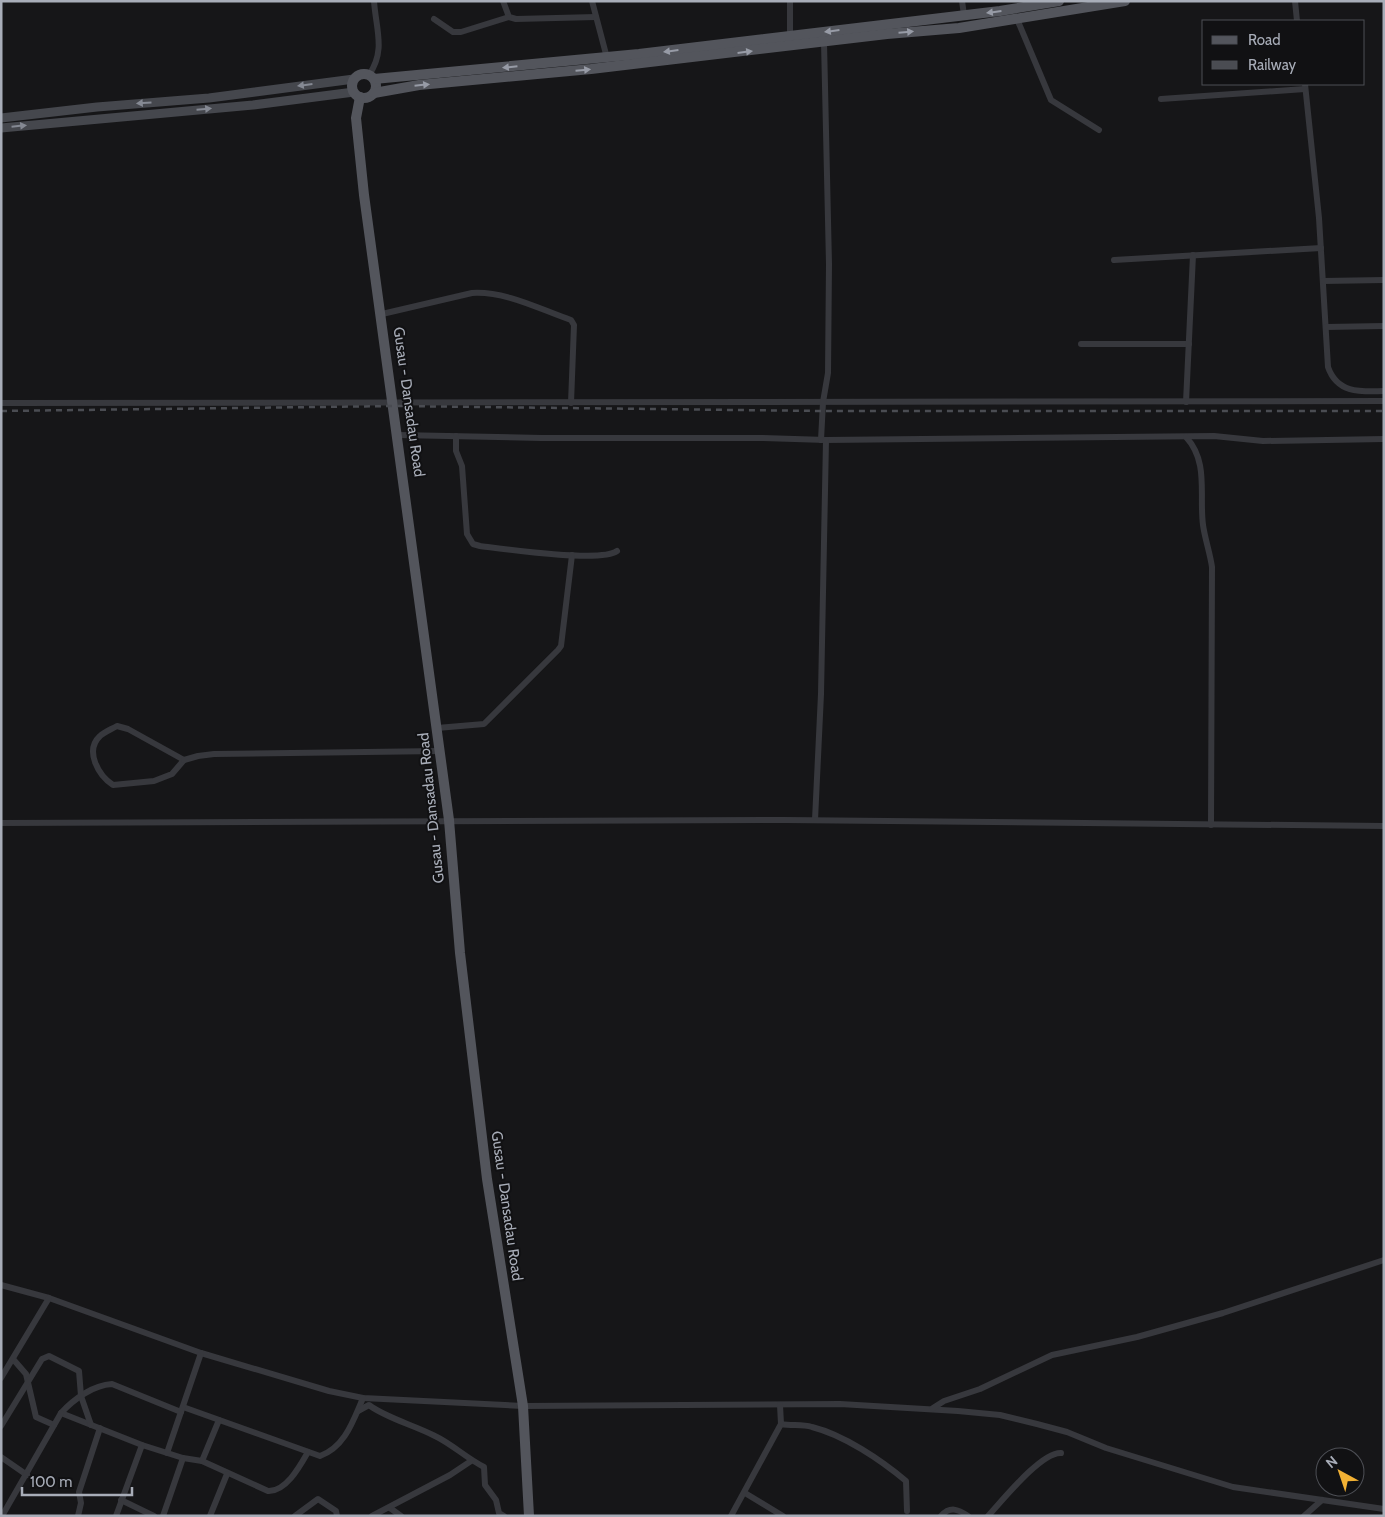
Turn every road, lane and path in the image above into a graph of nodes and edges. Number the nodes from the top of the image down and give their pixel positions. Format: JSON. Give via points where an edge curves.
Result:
{"nodes":[{"id":1,"x":374,"y":1,"type":"edge"},
{"id":2,"x":503,"y":1,"type":"edge"},
{"id":3,"x":592,"y":1,"type":"edge"},
{"id":4,"x":790,"y":1,"type":"edge"},
{"id":5,"x":962,"y":1,"type":"edge"},
{"id":6,"x":1059,"y":1,"type":"edge"},
{"id":7,"x":1125,"y":1,"type":"edge"},
{"id":8,"x":1295,"y":1,"type":"edge"},
{"id":9,"x":964,"y":15,"type":"junction"},
{"id":10,"x":509,"y":17,"type":"junction"},
{"id":11,"x":596,"y":17,"type":"junction"},
{"id":12,"x":434,"y":19,"type":"dead end"},
{"id":13,"x":1017,"y":19,"type":"junction"},
{"id":14,"x":1297,"y":20,"type":"edge"},
{"id":15,"x":790,"y":36,"type":"junction"},
{"id":16,"x":824,"y":42,"type":"junction"},
{"id":17,"x":607,"y":58,"type":"junction"},
{"id":18,"x":371,"y":77,"type":"junction"},
{"id":19,"x":354,"y":79,"type":"junction"},
{"id":20,"x":1305,"y":86,"type":"edge"},
{"id":21,"x":374,"y":93,"type":"junction"},
{"id":22,"x":357,"y":95,"type":"junction"},
{"id":23,"x":1161,"y":99,"type":"dead end"},
{"id":24,"x":1,"y":118,"type":"edge"},
{"id":25,"x":1,"y":128,"type":"edge"},
{"id":26,"x":1098,"y":130,"type":"dead end"},
{"id":27,"x":1321,"y":248,"type":"junction"},
{"id":28,"x":1193,"y":255,"type":"junction"},
{"id":29,"x":1114,"y":260,"type":"dead end"},
{"id":30,"x":1323,"y":280,"type":"junction"},
{"id":31,"x":1384,"y":280,"type":"edge"},
{"id":32,"x":382,"y":314,"type":"junction"},
{"id":33,"x":1384,"y":326,"type":"edge"},
{"id":34,"x":1326,"y":327,"type":"junction"},
{"id":35,"x":1081,"y":344,"type":"dead end"},
{"id":36,"x":1189,"y":344,"type":"junction"},
{"id":37,"x":1384,"y":391,"type":"edge"},
{"id":38,"x":1384,"y":401,"type":"edge"},
{"id":39,"x":394,"y":402,"type":"junction"},
{"id":40,"x":823,"y":402,"type":"junction"},
{"id":41,"x":1186,"y":402,"type":"junction"},
{"id":42,"x":1,"y":403,"type":"edge"},
{"id":43,"x":570,"y":403,"type":"junction"},
{"id":44,"x":398,"y":435,"type":"junction"},
{"id":45,"x":456,"y":436,"type":"junction"},
{"id":46,"x":1186,"y":437,"type":"junction"},
{"id":47,"x":1384,"y":439,"type":"edge"},
{"id":48,"x":823,"y":440,"type":"junction"},
{"id":49,"x":617,"y":551,"type":"dead end"},
{"id":50,"x":572,"y":555,"type":"junction"},
{"id":51,"x":437,"y":728,"type":"junction"},
{"id":52,"x":440,"y":751,"type":"junction"},
{"id":53,"x":184,"y":760,"type":"junction"},
{"id":54,"x":449,"y":820,"type":"junction"},
{"id":55,"x":815,"y":820,"type":"junction"},
{"id":56,"x":1,"y":823,"type":"edge"},
{"id":57,"x":1211,"y":825,"type":"junction"},
{"id":58,"x":1384,"y":826,"type":"edge"},
{"id":59,"x":1384,"y":1260,"type":"edge"},
{"id":60,"x":1,"y":1285,"type":"edge"},
{"id":61,"x":49,"y":1298,"type":"junction"},
{"id":62,"x":201,"y":1353,"type":"junction"},
{"id":63,"x":13,"y":1359,"type":"junction"},
{"id":64,"x":1,"y":1378,"type":"edge"},
{"id":65,"x":28,"y":1382,"type":"junction"},
{"id":66,"x":81,"y":1396,"type":"junction"},
{"id":67,"x":363,"y":1398,"type":"junction"},
{"id":68,"x":780,"y":1405,"type":"junction"},
{"id":69,"x":523,"y":1406,"type":"junction"},
{"id":70,"x":932,"y":1409,"type":"junction"},
{"id":71,"x":182,"y":1410,"type":"junction"},
{"id":72,"x":358,"y":1411,"type":"junction"},
{"id":73,"x":61,"y":1413,"type":"junction"},
{"id":74,"x":220,"y":1420,"type":"junction"},
{"id":75,"x":781,"y":1424,"type":"junction"},
{"id":76,"x":54,"y":1425,"type":"junction"},
{"id":77,"x":91,"y":1425,"type":"junction"},
{"id":78,"x":1,"y":1426,"type":"edge"},
{"id":79,"x":100,"y":1428,"type":"junction"},
{"id":80,"x":142,"y":1444,"type":"junction"},
{"id":81,"x":308,"y":1452,"type":"junction"},
{"id":82,"x":167,"y":1453,"type":"junction"},
{"id":83,"x":1061,"y":1453,"type":"dead end"},
{"id":84,"x":1,"y":1457,"type":"edge"},
{"id":85,"x":183,"y":1458,"type":"junction"},
{"id":86,"x":202,"y":1461,"type":"junction"},
{"id":87,"x":471,"y":1461,"type":"junction"},
{"id":88,"x":227,"y":1474,"type":"junction"},
{"id":89,"x":27,"y":1475,"type":"junction"},
{"id":90,"x":745,"y":1493,"type":"junction"},
{"id":91,"x":121,"y":1500,"type":"junction"},
{"id":92,"x":1322,"y":1500,"type":"junction"},
{"id":93,"x":390,"y":1508,"type":"junction"},
{"id":94,"x":1384,"y":1509,"type":"edge"},
{"id":95,"x":907,"y":1511,"type":"dead end"},
{"id":96,"x":2,"y":1512,"type":"edge"},
{"id":97,"x":78,"y":1516,"type":"edge"},
{"id":98,"x":116,"y":1516,"type":"edge"},
{"id":99,"x":154,"y":1516,"type":"edge"},
{"id":100,"x":163,"y":1516,"type":"edge"},
{"id":101,"x":210,"y":1516,"type":"edge"},
{"id":102,"x":295,"y":1516,"type":"edge"},
{"id":103,"x":337,"y":1516,"type":"edge"},
{"id":104,"x":372,"y":1516,"type":"edge"},
{"id":105,"x":400,"y":1516,"type":"edge"},
{"id":106,"x":504,"y":1516,"type":"edge"},
{"id":107,"x":529,"y":1516,"type":"edge"},
{"id":108,"x":731,"y":1516,"type":"edge"},
{"id":109,"x":783,"y":1516,"type":"edge"},
{"id":110,"x":941,"y":1516,"type":"edge"},
{"id":111,"x":968,"y":1516,"type":"edge"},
{"id":112,"x":988,"y":1516,"type":"edge"},
{"id":113,"x":1304,"y":1516,"type":"edge"}],
"edges":[{"from":1,"to":18,"type":"street","via":[[380,52]]},
{"from":2,"to":10,"type":"street"},
{"from":3,"to":11,"type":"street"},
{"from":4,"to":15,"type":"street"},
{"from":5,"to":9,"type":"street"},
{"from":6,"to":9,"type":"main road","one_way":true},
{"from":7,"to":13,"type":"main road"},
{"from":8,"to":14,"type":"street"},
{"from":9,"to":15,"type":"main road","one_way":true},
{"from":10,"to":11,"type":"street"},
{"from":10,"to":12,"type":"street","via":[[461,32],[453,32]]},
{"from":11,"to":17,"type":"street"},
{"from":16,"to":13,"type":"main road","one_way":true},
{"from":13,"to":26,"type":"street","via":[[1051,100]]},
{"from":15,"to":17,"type":"main road","one_way":true},
{"from":21,"to":16,"type":"main road","one_way":true,"via":[[419,85]]},
{"from":16,"to":40,"type":"street","via":[[829,264],[828,373]]},
{"from":17,"to":18,"type":"main road","one_way":true},
{"from":18,"to":19,"type":"main road","via":[[362,74]]},
{"from":18,"to":21,"type":"main road","via":[[376,86]]},
{"from":19,"to":22,"type":"main road","via":[[352,86]]},
{"from":19,"to":24,"type":"main road","one_way":true,"via":[[209,98]]},
{"from":20,"to":23,"type":"street"},
{"from":20,"to":27,"type":"street"},
{"from":21,"to":22,"type":"main road","via":[[368,97]]},
{"from":25,"to":22,"type":"main road","one_way":true},
{"from":22,"to":32,"type":"main road","name":"Gusau - Dansadau Road","via":[[356,118],[364,195]]},
{"from":27,"to":28,"type":"street"},
{"from":27,"to":30,"type":"street"},
{"from":28,"to":29,"type":"street"},
{"from":28,"to":36,"type":"street"},
{"from":30,"to":31,"type":"street"},
{"from":30,"to":34,"type":"street"},
{"from":32,"to":39,"type":"main road","name":"Gusau - Dansadau Road"},
{"from":32,"to":43,"type":"street","via":[[485,292],[571,320],[574,325]]},
{"from":33,"to":34,"type":"street"},
{"from":34,"to":37,"type":"street","via":[[1328,367],[1332,380],[1344,388]]},
{"from":35,"to":36,"type":"street"},
{"from":36,"to":41,"type":"street"},
{"from":38,"to":41,"type":"street"},
{"from":39,"to":42,"type":"street"},
{"from":39,"to":43,"type":"street"},
{"from":39,"to":44,"type":"main road","name":"Gusau - Dansadau Road"},
{"from":40,"to":41,"type":"street"},
{"from":40,"to":43,"type":"street"},
{"from":40,"to":48,"type":"street"},
{"from":44,"to":45,"type":"street"},
{"from":44,"to":51,"type":"main road","name":"Gusau - Dansadau Road"},
{"from":45,"to":48,"type":"street"},
{"from":45,"to":50,"type":"street","via":[[456,451],[462,466],[467,534],[473,544]]},
{"from":46,"to":47,"type":"street","via":[[1219,436],[1263,442]]},
{"from":46,"to":48,"type":"street"},
{"from":46,"to":57,"type":"street","via":[[1199,455],[1204,528],[1212,567]]},
{"from":48,"to":55,"type":"street","via":[[821,694]]},
{"from":49,"to":50,"type":"street","via":[[604,556]]},
{"from":50,"to":51,"type":"street","via":[[558,650],[484,724]]},
{"from":51,"to":52,"type":"main road","name":"Gusau - Dansadau Road"},
{"from":52,"to":53,"type":"street","via":[[214,754]]},
{"from":52,"to":54,"type":"main road","name":"Gusau - Dansadau Road"},
{"from":53,"to":53,"type":"street","via":[[172,774],[154,782],[119,786],[107,781],[98,769],[93,746],[100,736],[117,726]]},
{"from":54,"to":55,"type":"street"},
{"from":54,"to":56,"type":"street"},
{"from":54,"to":69,"type":"main road","name":"Gusau - Dansadau Road","via":[[460,953],[487,1179]]},
{"from":55,"to":57,"type":"street"},
{"from":57,"to":58,"type":"street"},
{"from":59,"to":70,"type":"street","via":[[1137,1338],[1052,1355]]},
{"from":60,"to":61,"type":"street"},
{"from":61,"to":62,"type":"street"},
{"from":61,"to":63,"type":"street"},
{"from":62,"to":67,"type":"street"},
{"from":62,"to":71,"type":"street"},
{"from":63,"to":64,"type":"street"},
{"from":63,"to":65,"type":"street","via":[[23,1369]]},
{"from":65,"to":66,"type":"street","via":[[42,1359],[49,1356],[80,1371]]},
{"from":65,"to":76,"type":"street","via":[[36,1417]]},
{"from":65,"to":78,"type":"street"},
{"from":66,"to":71,"type":"street","via":[[112,1384]]},
{"from":66,"to":73,"type":"street","via":[[72,1400]]},
{"from":66,"to":77,"type":"street"},
{"from":67,"to":69,"type":"street"},
{"from":67,"to":72,"type":"street"},
{"from":68,"to":69,"type":"street"},
{"from":68,"to":70,"type":"street","via":[[840,1404]]},
{"from":68,"to":75,"type":"street"},
{"from":69,"to":107,"type":"main road","name":"Gusau - Dansadau Road"},
{"from":70,"to":92,"type":"street","via":[[1000,1415],[1067,1432],[1106,1448],[1233,1487]]},
{"from":71,"to":74,"type":"street"},
{"from":71,"to":82,"type":"street"},
{"from":72,"to":81,"type":"street","via":[[350,1430],[331,1452],[320,1456]]},
{"from":72,"to":87,"type":"street","via":[[369,1405],[381,1414],[437,1436]]},
{"from":73,"to":76,"type":"street"},
{"from":73,"to":77,"type":"street"},
{"from":74,"to":81,"type":"street"},
{"from":74,"to":86,"type":"street"},
{"from":75,"to":90,"type":"street"},
{"from":75,"to":95,"type":"street","via":[[822,1430],[856,1445],[883,1462],[906,1481]]},
{"from":76,"to":89,"type":"street"},
{"from":77,"to":79,"type":"street"},
{"from":79,"to":80,"type":"street"},
{"from":79,"to":97,"type":"street","via":[[79,1492]]},
{"from":80,"to":82,"type":"street"},
{"from":80,"to":91,"type":"street"},
{"from":81,"to":88,"type":"street","via":[[282,1487],[272,1491]]},
{"from":82,"to":85,"type":"street"},
{"from":83,"to":112,"type":"street","via":[[1054,1453],[1036,1467]]},
{"from":84,"to":89,"type":"street"},
{"from":85,"to":86,"type":"street"},
{"from":85,"to":100,"type":"street"},
{"from":86,"to":88,"type":"street"},
{"from":87,"to":93,"type":"street"},
{"from":87,"to":106,"type":"street","via":[[484,1466],[484,1485],[496,1500],[499,1513]]},
{"from":88,"to":101,"type":"street"},
{"from":89,"to":96,"type":"street"},
{"from":90,"to":108,"type":"street"},
{"from":90,"to":109,"type":"street"},
{"from":91,"to":98,"type":"street"},
{"from":91,"to":99,"type":"street"},
{"from":92,"to":94,"type":"street"},
{"from":92,"to":113,"type":"street"},
{"from":93,"to":104,"type":"street"},
{"from":93,"to":105,"type":"street"},
{"from":102,"to":103,"type":"street","via":[[318,1499],[336,1511]]},
{"from":110,"to":111,"type":"street","via":[[955,1509]]}]}
